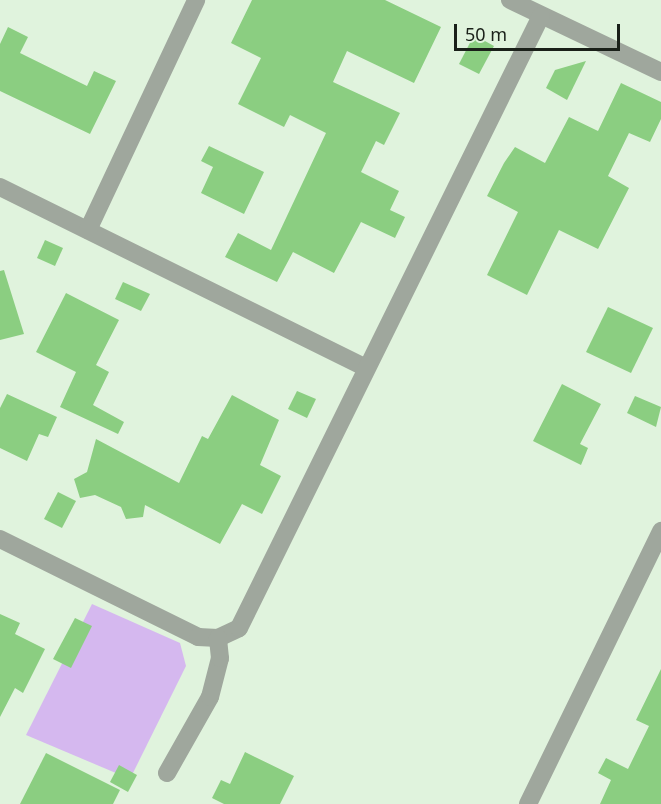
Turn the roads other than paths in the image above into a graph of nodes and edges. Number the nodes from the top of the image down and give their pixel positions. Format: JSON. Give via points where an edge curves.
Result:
{"nodes":[{"id":1,"x":196,"y":0,"type":"edge"},
{"id":2,"x":510,"y":0,"type":"edge"},
{"id":3,"x":541,"y":16,"type":"junction"},
{"id":4,"x":661,"y":72,"type":"edge"},
{"id":5,"x":0,"y":187,"type":"edge"},
{"id":6,"x":88,"y":230,"type":"junction"},
{"id":7,"x":366,"y":368,"type":"junction"},
{"id":8,"x":661,"y":531,"type":"edge"},
{"id":9,"x":0,"y":539,"type":"edge"},
{"id":10,"x":218,"y":638,"type":"junction"},
{"id":11,"x":167,"y":773,"type":"dead end"},
{"id":12,"x":528,"y":804,"type":"edge"}],
"edges":[{"from":1,"to":6,"type":"street"},
{"from":2,"to":3,"type":"street"},
{"from":3,"to":4,"type":"street"},
{"from":3,"to":7,"type":"street"},
{"from":5,"to":6,"type":"street"},
{"from":6,"to":7,"type":"street"},
{"from":7,"to":10,"type":"street","via":[[252,608],[239,628]]},
{"from":8,"to":12,"type":"street"},
{"from":9,"to":10,"type":"street","via":[[198,637]]},
{"from":10,"to":11,"type":"street","via":[[213,688]]}]}
